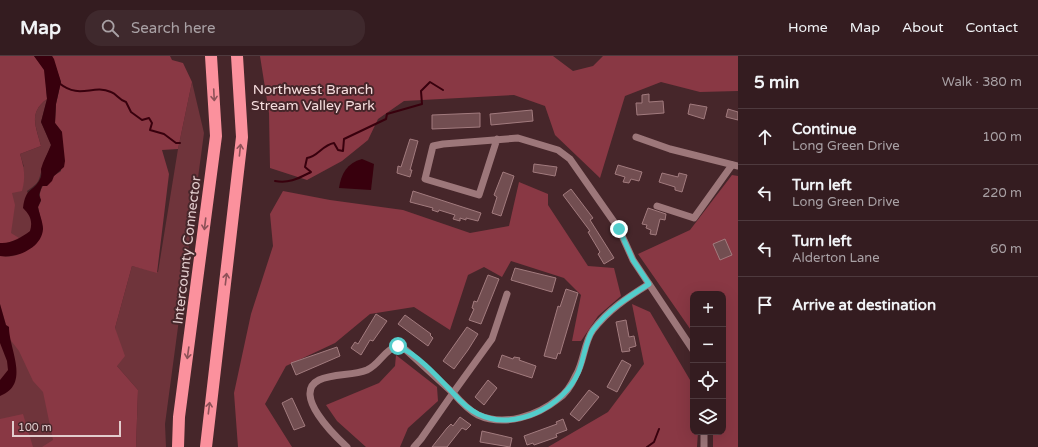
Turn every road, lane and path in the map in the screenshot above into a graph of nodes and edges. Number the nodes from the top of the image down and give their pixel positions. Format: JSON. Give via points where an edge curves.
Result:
{"nodes":[{"id":1,"x":211,"y":56,"type":"edge"},
{"id":2,"x":237,"y":56,"type":"edge"},
{"id":3,"x":636,"y":137,"type":"dead end"},
{"id":4,"x":497,"y":140,"type":"junction"},
{"id":5,"x":735,"y":166,"type":"edge"},
{"id":6,"x":657,"y":206,"type":"dead end"},
{"id":7,"x":649,"y":284,"type":"junction"},
{"id":8,"x":506,"y":294,"type":"dead end"},
{"id":9,"x":690,"y":346,"type":"edge"},
{"id":10,"x":453,"y":393,"type":"junction"},
{"id":11,"x":704,"y":435,"type":"edge"},
{"id":12,"x":178,"y":447,"type":"edge"},
{"id":13,"x":206,"y":447,"type":"edge"},
{"id":14,"x":347,"y":447,"type":"edge"},
{"id":15,"x":414,"y":447,"type":"edge"},
{"id":16,"x":704,"y":447,"type":"edge"}],
"edges":[{"from":1,"to":12,"type":"highway","name":"Intercounty Connector","one_way":true,"via":[[216,136],[179,417]]},
{"from":13,"to":2,"type":"highway","one_way":true,"via":[[242,137]]},
{"from":3,"to":5,"type":"street"},
{"from":4,"to":4,"type":"street","via":[[433,146],[426,179],[479,195]]},
{"from":4,"to":7,"type":"street","via":[[518,138],[558,150],[570,159],[619,229],[633,260]]},
{"from":5,"to":6,"type":"street","via":[[694,218]]},
{"from":7,"to":9,"type":"street"},
{"from":7,"to":10,"type":"street","via":[[605,316],[592,332],[578,374],[569,388],[544,409],[511,420],[490,418],[478,414]]},
{"from":8,"to":10,"type":"street","via":[[492,339]]},
{"from":10,"to":14,"type":"street","via":[[406,350],[398,346],[390,348],[374,367],[318,381],[311,391],[319,418]]},
{"from":10,"to":15,"type":"street"},
{"from":11,"to":16,"type":"street"}]}
